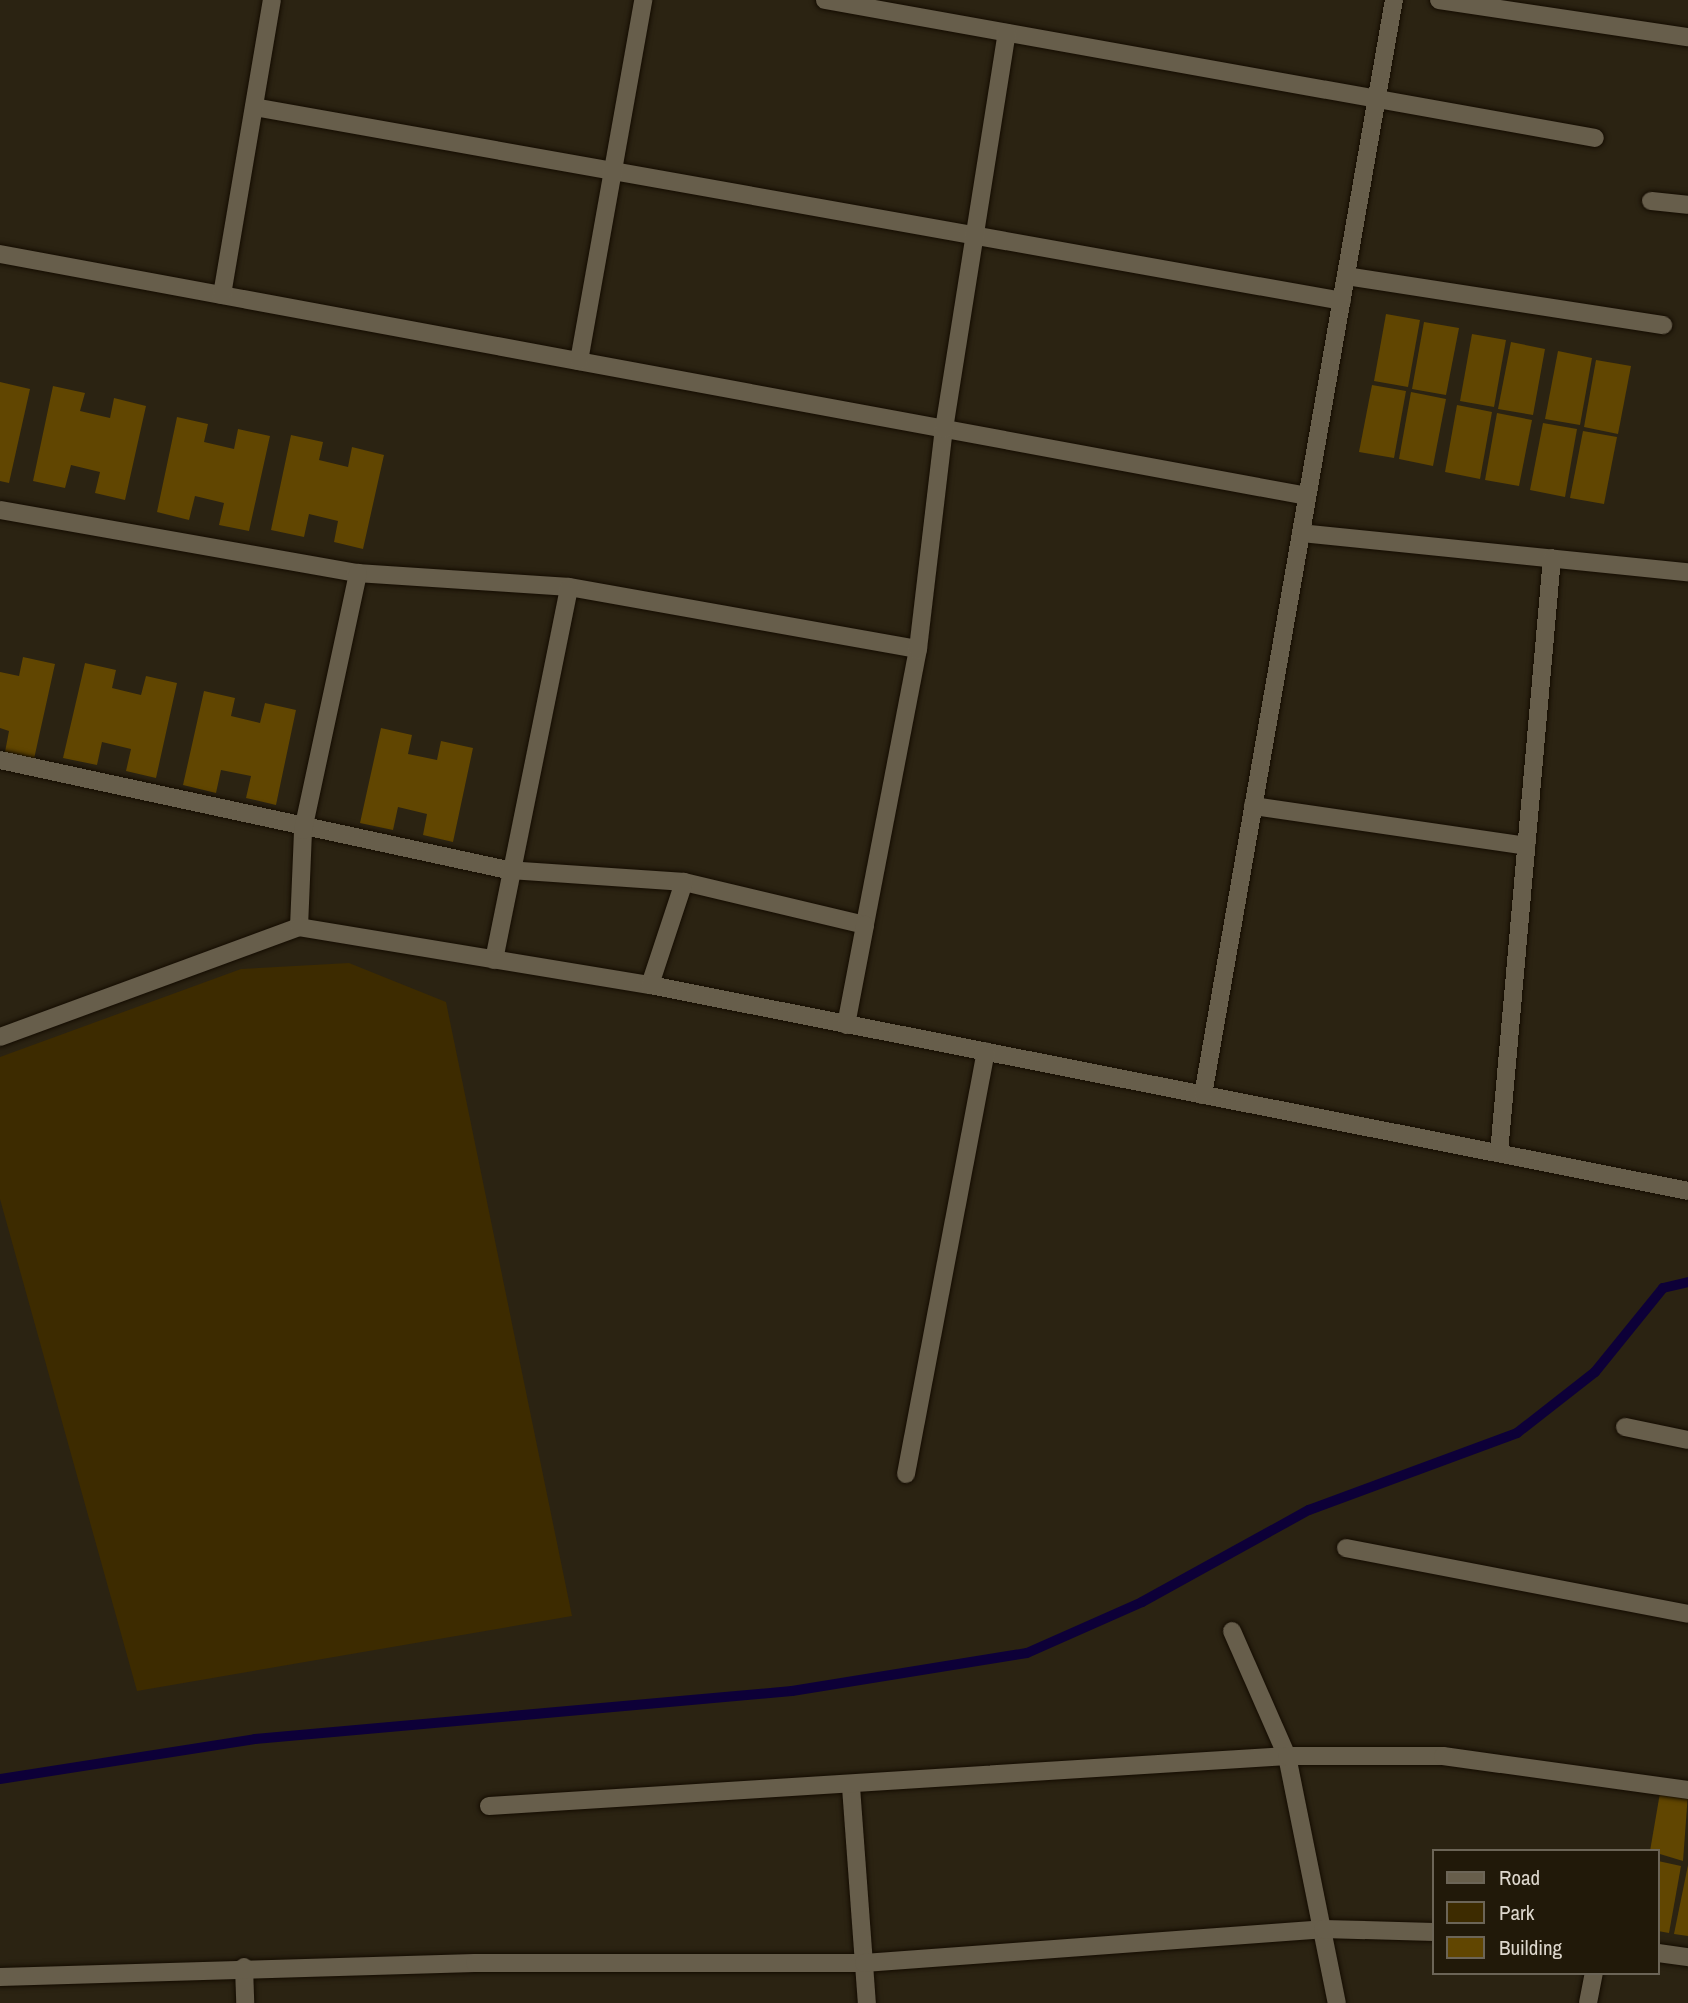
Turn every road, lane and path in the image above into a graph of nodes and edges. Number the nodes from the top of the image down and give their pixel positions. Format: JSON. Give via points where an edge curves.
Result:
{"nodes":[{"id":1,"x":272,"y":0,"type":"edge"},
{"id":2,"x":643,"y":0,"type":"edge"},
{"id":3,"x":825,"y":0,"type":"edge"},
{"id":4,"x":1394,"y":0,"type":"edge"},
{"id":5,"x":1439,"y":0,"type":"edge"},
{"id":6,"x":1007,"y":33,"type":"junction"},
{"id":7,"x":1688,"y":37,"type":"edge"},
{"id":8,"x":1377,"y":99,"type":"junction"},
{"id":9,"x":254,"y":107,"type":"junction"},
{"id":10,"x":1595,"y":138,"type":"dead end"},
{"id":11,"x":612,"y":171,"type":"junction"},
{"id":12,"x":1651,"y":201,"type":"dead end"},
{"id":13,"x":1688,"y":205,"type":"edge"},
{"id":14,"x":975,"y":235,"type":"junction"},
{"id":15,"x":0,"y":254,"type":"edge"},
{"id":16,"x":1346,"y":276,"type":"junction"},
{"id":17,"x":222,"y":295,"type":"junction"},
{"id":18,"x":1342,"y":301,"type":"junction"},
{"id":19,"x":1663,"y":325,"type":"dead end"},
{"id":20,"x":579,"y":361,"type":"junction"},
{"id":21,"x":944,"y":429,"type":"junction"},
{"id":22,"x":1307,"y":496,"type":"junction"},
{"id":23,"x":0,"y":510,"type":"edge"},
{"id":24,"x":1301,"y":533,"type":"junction"},
{"id":25,"x":1552,"y":558,"type":"junction"},
{"id":26,"x":1688,"y":572,"type":"edge"},
{"id":27,"x":358,"y":573,"type":"junction"},
{"id":28,"x":569,"y":587,"type":"junction"},
{"id":29,"x":918,"y":649,"type":"junction"},
{"id":30,"x":0,"y":760,"type":"edge"},
{"id":31,"x":1253,"y":806,"type":"junction"},
{"id":32,"x":303,"y":830,"type":"junction"},
{"id":33,"x":1526,"y":846,"type":"junction"},
{"id":34,"x":508,"y":870,"type":"junction"},
{"id":35,"x":684,"y":882,"type":"junction"},
{"id":36,"x":865,"y":925,"type":"junction"},
{"id":37,"x":299,"y":927,"type":"junction"},
{"id":38,"x":494,"y":960,"type":"junction"},
{"id":39,"x":650,"y":985,"type":"junction"},
{"id":40,"x":846,"y":1025,"type":"junction"},
{"id":41,"x":0,"y":1037,"type":"edge"},
{"id":42,"x":986,"y":1052,"type":"junction"},
{"id":43,"x":1203,"y":1095,"type":"junction"},
{"id":44,"x":1499,"y":1153,"type":"junction"},
{"id":45,"x":1688,"y":1191,"type":"edge"},
{"id":46,"x":1625,"y":1427,"type":"dead end"},
{"id":47,"x":1688,"y":1440,"type":"edge"},
{"id":48,"x":906,"y":1474,"type":"dead end"},
{"id":49,"x":1346,"y":1548,"type":"dead end"},
{"id":50,"x":1688,"y":1614,"type":"edge"},
{"id":51,"x":1232,"y":1631,"type":"dead end"},
{"id":52,"x":1287,"y":1756,"type":"junction"},
{"id":53,"x":851,"y":1787,"type":"junction"},
{"id":54,"x":1688,"y":1790,"type":"edge"},
{"id":55,"x":489,"y":1806,"type":"dead end"},
{"id":56,"x":1323,"y":1929,"type":"junction"},
{"id":57,"x":1432,"y":1932,"type":"edge"},
{"id":58,"x":1660,"y":1953,"type":"edge"},
{"id":59,"x":1688,"y":1957,"type":"edge"},
{"id":60,"x":864,"y":1964,"type":"junction"},
{"id":61,"x":244,"y":1967,"type":"junction"},
{"id":62,"x":1594,"y":1975,"type":"edge"},
{"id":63,"x":0,"y":1977,"type":"edge"},
{"id":64,"x":245,"y":2003,"type":"edge"},
{"id":65,"x":867,"y":2003,"type":"edge"},
{"id":66,"x":1337,"y":2003,"type":"edge"},
{"id":67,"x":1588,"y":2003,"type":"edge"}],
"edges":[{"from":1,"to":9,"type":"street"},
{"from":2,"to":11,"type":"street"},
{"from":3,"to":6,"type":"street"},
{"from":4,"to":8,"type":"street"},
{"from":5,"to":7,"type":"street"},
{"from":6,"to":8,"type":"street"},
{"from":6,"to":14,"type":"street"},
{"from":8,"to":10,"type":"street"},
{"from":8,"to":16,"type":"street"},
{"from":9,"to":11,"type":"street"},
{"from":9,"to":17,"type":"street"},
{"from":11,"to":14,"type":"street"},
{"from":11,"to":20,"type":"street"},
{"from":12,"to":13,"type":"street"},
{"from":14,"to":18,"type":"street"},
{"from":14,"to":21,"type":"street"},
{"from":15,"to":17,"type":"street"},
{"from":16,"to":18,"type":"street"},
{"from":16,"to":19,"type":"street"},
{"from":17,"to":20,"type":"street"},
{"from":18,"to":22,"type":"street"},
{"from":20,"to":21,"type":"street"},
{"from":21,"to":22,"type":"street"},
{"from":21,"to":29,"type":"street"},
{"from":22,"to":24,"type":"street"},
{"from":23,"to":27,"type":"street"},
{"from":24,"to":25,"type":"street"},
{"from":24,"to":31,"type":"street"},
{"from":25,"to":26,"type":"street"},
{"from":25,"to":33,"type":"street"},
{"from":27,"to":28,"type":"street"},
{"from":27,"to":32,"type":"street"},
{"from":28,"to":29,"type":"street"},
{"from":28,"to":34,"type":"street"},
{"from":29,"to":36,"type":"street"},
{"from":30,"to":32,"type":"street"},
{"from":31,"to":33,"type":"street"},
{"from":31,"to":43,"type":"street"},
{"from":32,"to":34,"type":"street"},
{"from":32,"to":37,"type":"street"},
{"from":33,"to":44,"type":"street"},
{"from":34,"to":35,"type":"street"},
{"from":34,"to":38,"type":"street"},
{"from":35,"to":36,"type":"street"},
{"from":35,"to":39,"type":"street"},
{"from":36,"to":40,"type":"street"},
{"from":37,"to":38,"type":"street"},
{"from":37,"to":41,"type":"street"},
{"from":38,"to":39,"type":"street"},
{"from":39,"to":40,"type":"street"},
{"from":40,"to":42,"type":"street"},
{"from":42,"to":43,"type":"street"},
{"from":42,"to":48,"type":"street"},
{"from":43,"to":44,"type":"street"},
{"from":44,"to":45,"type":"street"},
{"from":46,"to":47,"type":"street"},
{"from":49,"to":50,"type":"street"},
{"from":51,"to":52,"type":"street"},
{"from":52,"to":53,"type":"street"},
{"from":52,"to":54,"type":"street","via":[[1443,1756]]},
{"from":52,"to":56,"type":"street"},
{"from":53,"to":55,"type":"street"},
{"from":53,"to":60,"type":"street"},
{"from":56,"to":57,"type":"street"},
{"from":56,"to":60,"type":"street"},
{"from":56,"to":66,"type":"street"},
{"from":58,"to":59,"type":"street"},
{"from":60,"to":61,"type":"street"},
{"from":60,"to":65,"type":"street"},
{"from":61,"to":63,"type":"street"},
{"from":61,"to":64,"type":"street"},
{"from":62,"to":67,"type":"street"}]}
